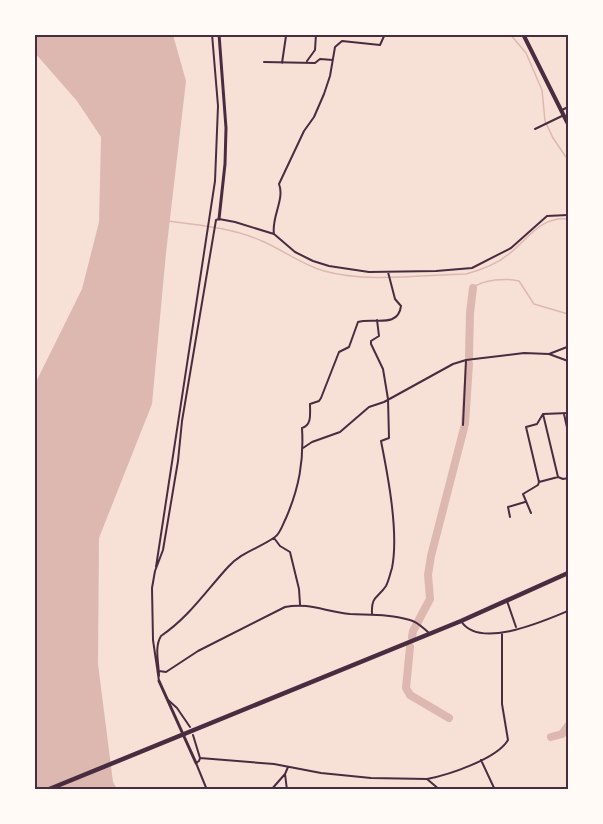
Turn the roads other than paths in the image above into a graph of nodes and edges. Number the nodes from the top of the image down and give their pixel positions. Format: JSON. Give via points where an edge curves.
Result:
{"nodes":[{"id":1,"x":212,"y":34,"type":"edge"},
{"id":2,"x":219,"y":34,"type":"edge"},
{"id":3,"x":284,"y":34,"type":"edge"},
{"id":4,"x":316,"y":34,"type":"edge"},
{"id":5,"x":342,"y":34,"type":"edge"},
{"id":6,"x":386,"y":34,"type":"edge"},
{"id":7,"x":523,"y":34,"type":"edge"},
{"id":8,"x":342,"y":41,"type":"junction"},
{"id":9,"x":333,"y":60,"type":"junction"},
{"id":10,"x":264,"y":62,"type":"dead end"},
{"id":11,"x":306,"y":62,"type":"junction"},
{"id":12,"x":282,"y":63,"type":"junction"},
{"id":13,"x":568,"y":107,"type":"edge"},
{"id":14,"x":565,"y":115,"type":"edge"},
{"id":15,"x":568,"y":124,"type":"edge"},
{"id":16,"x":536,"y":129,"type":"dead end"},
{"id":17,"x":568,"y":215,"type":"edge"},
{"id":18,"x":219,"y":219,"type":"junction"},
{"id":19,"x":212,"y":222,"type":"junction"},
{"id":20,"x":274,"y":234,"type":"junction"},
{"id":21,"x":388,"y":272,"type":"junction"},
{"id":22,"x":377,"y":320,"type":"junction"},
{"id":23,"x":568,"y":340,"type":"edge"},
{"id":24,"x":549,"y":354,"type":"junction"},
{"id":25,"x":466,"y":360,"type":"junction"},
{"id":26,"x":568,"y":361,"type":"edge"},
{"id":27,"x":388,"y":399,"type":"junction"},
{"id":28,"x":568,"y":413,"type":"edge"},
{"id":29,"x":543,"y":414,"type":"junction"},
{"id":30,"x":564,"y":414,"type":"junction"},
{"id":31,"x":463,"y":425,"type":"dead end"},
{"id":32,"x":568,"y":432,"type":"edge"},
{"id":33,"x":303,"y":448,"type":"junction"},
{"id":34,"x":558,"y":477,"type":"junction"},
{"id":35,"x":568,"y":478,"type":"edge"},
{"id":36,"x":539,"y":482,"type":"junction"},
{"id":37,"x":525,"y":502,"type":"junction"},
{"id":38,"x":531,"y":513,"type":"dead end"},
{"id":39,"x":510,"y":517,"type":"dead end"},
{"id":40,"x":274,"y":538,"type":"junction"},
{"id":41,"x":568,"y":573,"type":"edge"},
{"id":42,"x":507,"y":601,"type":"junction"},
{"id":43,"x":300,"y":604,"type":"junction"},
{"id":44,"x":568,"y":611,"type":"edge"},
{"id":45,"x":372,"y":613,"type":"junction"},
{"id":46,"x":461,"y":621,"type":"junction"},
{"id":47,"x":516,"y":628,"type":"junction"},
{"id":48,"x":430,"y":634,"type":"junction"},
{"id":49,"x":502,"y":634,"type":"junction"},
{"id":50,"x":159,"y":671,"type":"junction"},
{"id":51,"x":159,"y":681,"type":"junction"},
{"id":52,"x":165,"y":698,"type":"junction"},
{"id":53,"x":190,"y":727,"type":"dead end"},
{"id":54,"x":182,"y":735,"type":"junction"},
{"id":55,"x":193,"y":735,"type":"dead end"},
{"id":56,"x":200,"y":758,"type":"junction"},
{"id":57,"x":481,"y":760,"type":"junction"},
{"id":58,"x":196,"y":763,"type":"junction"},
{"id":59,"x":288,"y":766,"type":"junction"},
{"id":60,"x":285,"y":774,"type":"junction"},
{"id":61,"x":427,"y":779,"type":"junction"},
{"id":62,"x":47,"y":789,"type":"edge"},
{"id":63,"x":207,"y":789,"type":"edge"},
{"id":64,"x":272,"y":789,"type":"edge"},
{"id":65,"x":287,"y":789,"type":"edge"},
{"id":66,"x":441,"y":789,"type":"edge"},
{"id":67,"x":495,"y":789,"type":"edge"}],
"edges":[{"from":1,"to":19,"type":"street","via":[[218,140]]},
{"from":2,"to":18,"type":"street","via":[[226,137]]},
{"from":3,"to":12,"type":"street"},
{"from":4,"to":11,"type":"street","via":[[315,50]]},
{"from":5,"to":8,"type":"street"},
{"from":6,"to":8,"type":"street","via":[[380,45]]},
{"from":7,"to":14,"type":"main road"},
{"from":8,"to":9,"type":"street","via":[[335,46]]},
{"from":9,"to":11,"type":"street"},
{"from":9,"to":20,"type":"street","via":[[314,117],[279,184]]},
{"from":10,"to":12,"type":"street"},
{"from":11,"to":12,"type":"street"},
{"from":13,"to":14,"type":"street"},
{"from":14,"to":15,"type":"main road"},
{"from":14,"to":16,"type":"street"},
{"from":17,"to":21,"type":"street","via":[[547,216],[511,248],[472,268]]},
{"from":18,"to":19,"type":"street"},
{"from":18,"to":20,"type":"street"},
{"from":19,"to":51,"type":"street","via":[[163,550],[152,588]]},
{"from":20,"to":21,"type":"street","via":[[313,261]]},
{"from":21,"to":22,"type":"street","via":[[401,309],[390,321]]},
{"from":22,"to":27,"type":"street","via":[[379,336],[371,344],[383,369]]},
{"from":22,"to":33,"type":"street","via":[[358,322],[349,347],[339,352],[321,398],[310,404],[309,423],[302,428]]},
{"from":23,"to":24,"type":"street","via":[[567,347]]},
{"from":24,"to":25,"type":"street"},
{"from":24,"to":26,"type":"street"},
{"from":25,"to":27,"type":"street"},
{"from":25,"to":31,"type":"street"},
{"from":27,"to":33,"type":"street","via":[[362,411],[340,432]]},
{"from":27,"to":45,"type":"street","via":[[389,438],[381,441],[390,488],[394,557],[385,587],[372,604]]},
{"from":28,"to":30,"type":"street"},
{"from":29,"to":30,"type":"street"},
{"from":29,"to":34,"type":"street"},
{"from":29,"to":36,"type":"street","via":[[537,424],[525,427]]},
{"from":30,"to":32,"type":"street"},
{"from":33,"to":40,"type":"street","via":[[301,476]]},
{"from":34,"to":35,"type":"street"},
{"from":34,"to":36,"type":"street"},
{"from":36,"to":37,"type":"street","via":[[523,494]]},
{"from":37,"to":38,"type":"street"},
{"from":37,"to":39,"type":"street","via":[[508,507]]},
{"from":40,"to":43,"type":"street","via":[[290,552]]},
{"from":40,"to":50,"type":"street","via":[[230,565],[197,606],[161,636]]},
{"from":41,"to":42,"type":"highway"},
{"from":42,"to":46,"type":"highway"},
{"from":42,"to":47,"type":"street"},
{"from":43,"to":45,"type":"street","via":[[349,614]]},
{"from":43,"to":50,"type":"street","via":[[285,607],[198,651],[166,672]]},
{"from":44,"to":47,"type":"street","via":[[528,628]]},
{"from":45,"to":48,"type":"street","via":[[417,622]]},
{"from":46,"to":48,"type":"highway"},
{"from":46,"to":49,"type":"street","via":[[476,633]]},
{"from":47,"to":49,"type":"street"},
{"from":48,"to":54,"type":"highway"},
{"from":49,"to":57,"type":"street","via":[[502,704],[508,740]]},
{"from":50,"to":51,"type":"street"},
{"from":51,"to":52,"type":"street"},
{"from":52,"to":53,"type":"street"},
{"from":52,"to":54,"type":"street"},
{"from":54,"to":58,"type":"street"},
{"from":54,"to":62,"type":"highway"},
{"from":55,"to":56,"type":"street"},
{"from":56,"to":58,"type":"street"},
{"from":56,"to":59,"type":"street"},
{"from":57,"to":61,"type":"street"},
{"from":57,"to":67,"type":"street"},
{"from":58,"to":63,"type":"street"},
{"from":59,"to":60,"type":"street"},
{"from":59,"to":61,"type":"street","via":[[371,778]]},
{"from":60,"to":64,"type":"street"},
{"from":60,"to":65,"type":"street"},
{"from":61,"to":66,"type":"street"}]}
